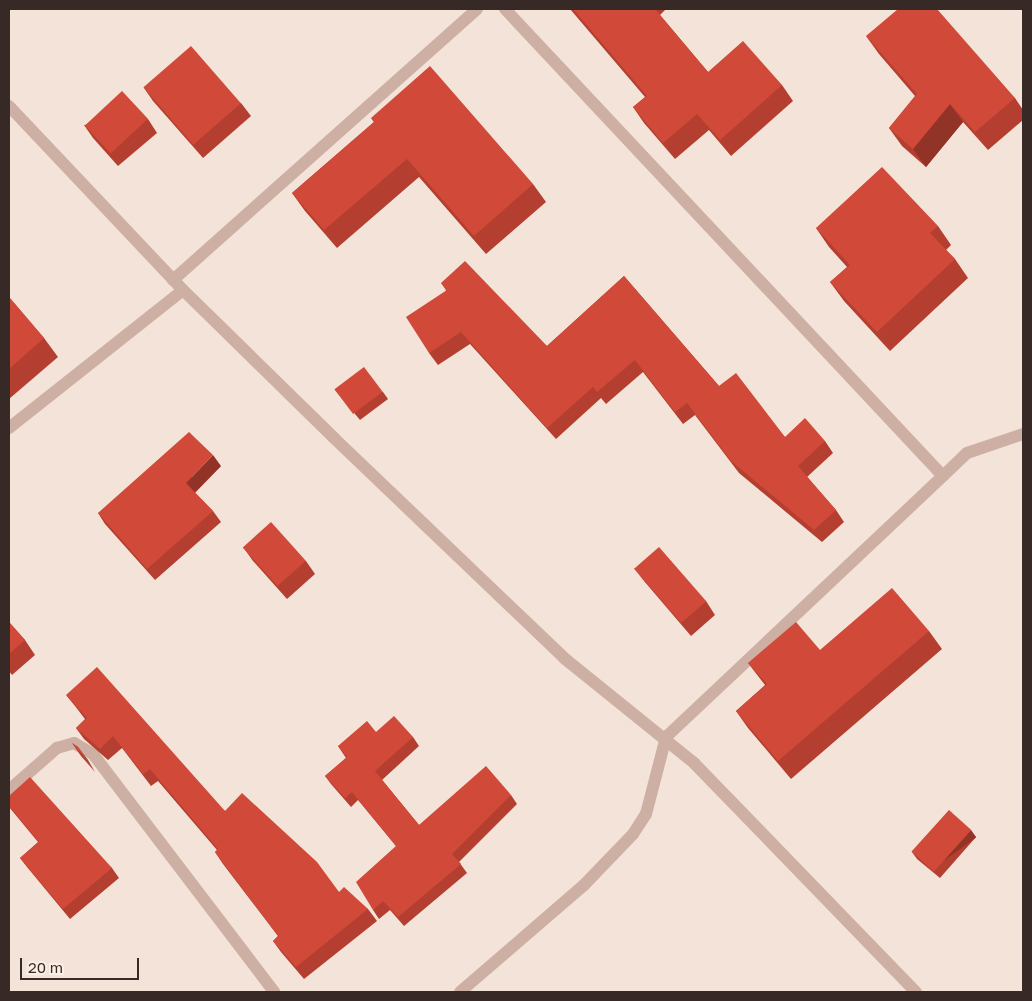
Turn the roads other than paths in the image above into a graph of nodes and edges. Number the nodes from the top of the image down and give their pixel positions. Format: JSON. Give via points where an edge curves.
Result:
{"nodes":[{"id":1,"x":477,"y":9,"type":"edge"},
{"id":2,"x":505,"y":9,"type":"edge"},
{"id":3,"x":9,"y":106,"type":"edge"},
{"id":4,"x":173,"y":280,"type":"junction"},
{"id":5,"x":183,"y":290,"type":"junction"},
{"id":6,"x":9,"y":428,"type":"edge"},
{"id":7,"x":1023,"y":434,"type":"edge"},
{"id":8,"x":943,"y":476,"type":"junction"},
{"id":9,"x":666,"y":737,"type":"junction"},
{"id":10,"x":9,"y":790,"type":"edge"},
{"id":11,"x":274,"y":992,"type":"edge"},
{"id":12,"x":460,"y":992,"type":"edge"},
{"id":13,"x":916,"y":992,"type":"edge"}],
"edges":[{"from":1,"to":4,"type":"street"},
{"from":2,"to":8,"type":"street"},
{"from":3,"to":4,"type":"street"},
{"from":4,"to":5,"type":"street"},
{"from":5,"to":6,"type":"street"},
{"from":5,"to":9,"type":"street","via":[[564,658]]},
{"from":7,"to":8,"type":"street","via":[[967,453]]},
{"from":8,"to":9,"type":"street"},
{"from":9,"to":12,"type":"street","via":[[646,814],[633,834],[584,885]]},
{"from":9,"to":13,"type":"street"},
{"from":10,"to":11,"type":"street","via":[[57,748],[74,743],[92,754]]}]}
